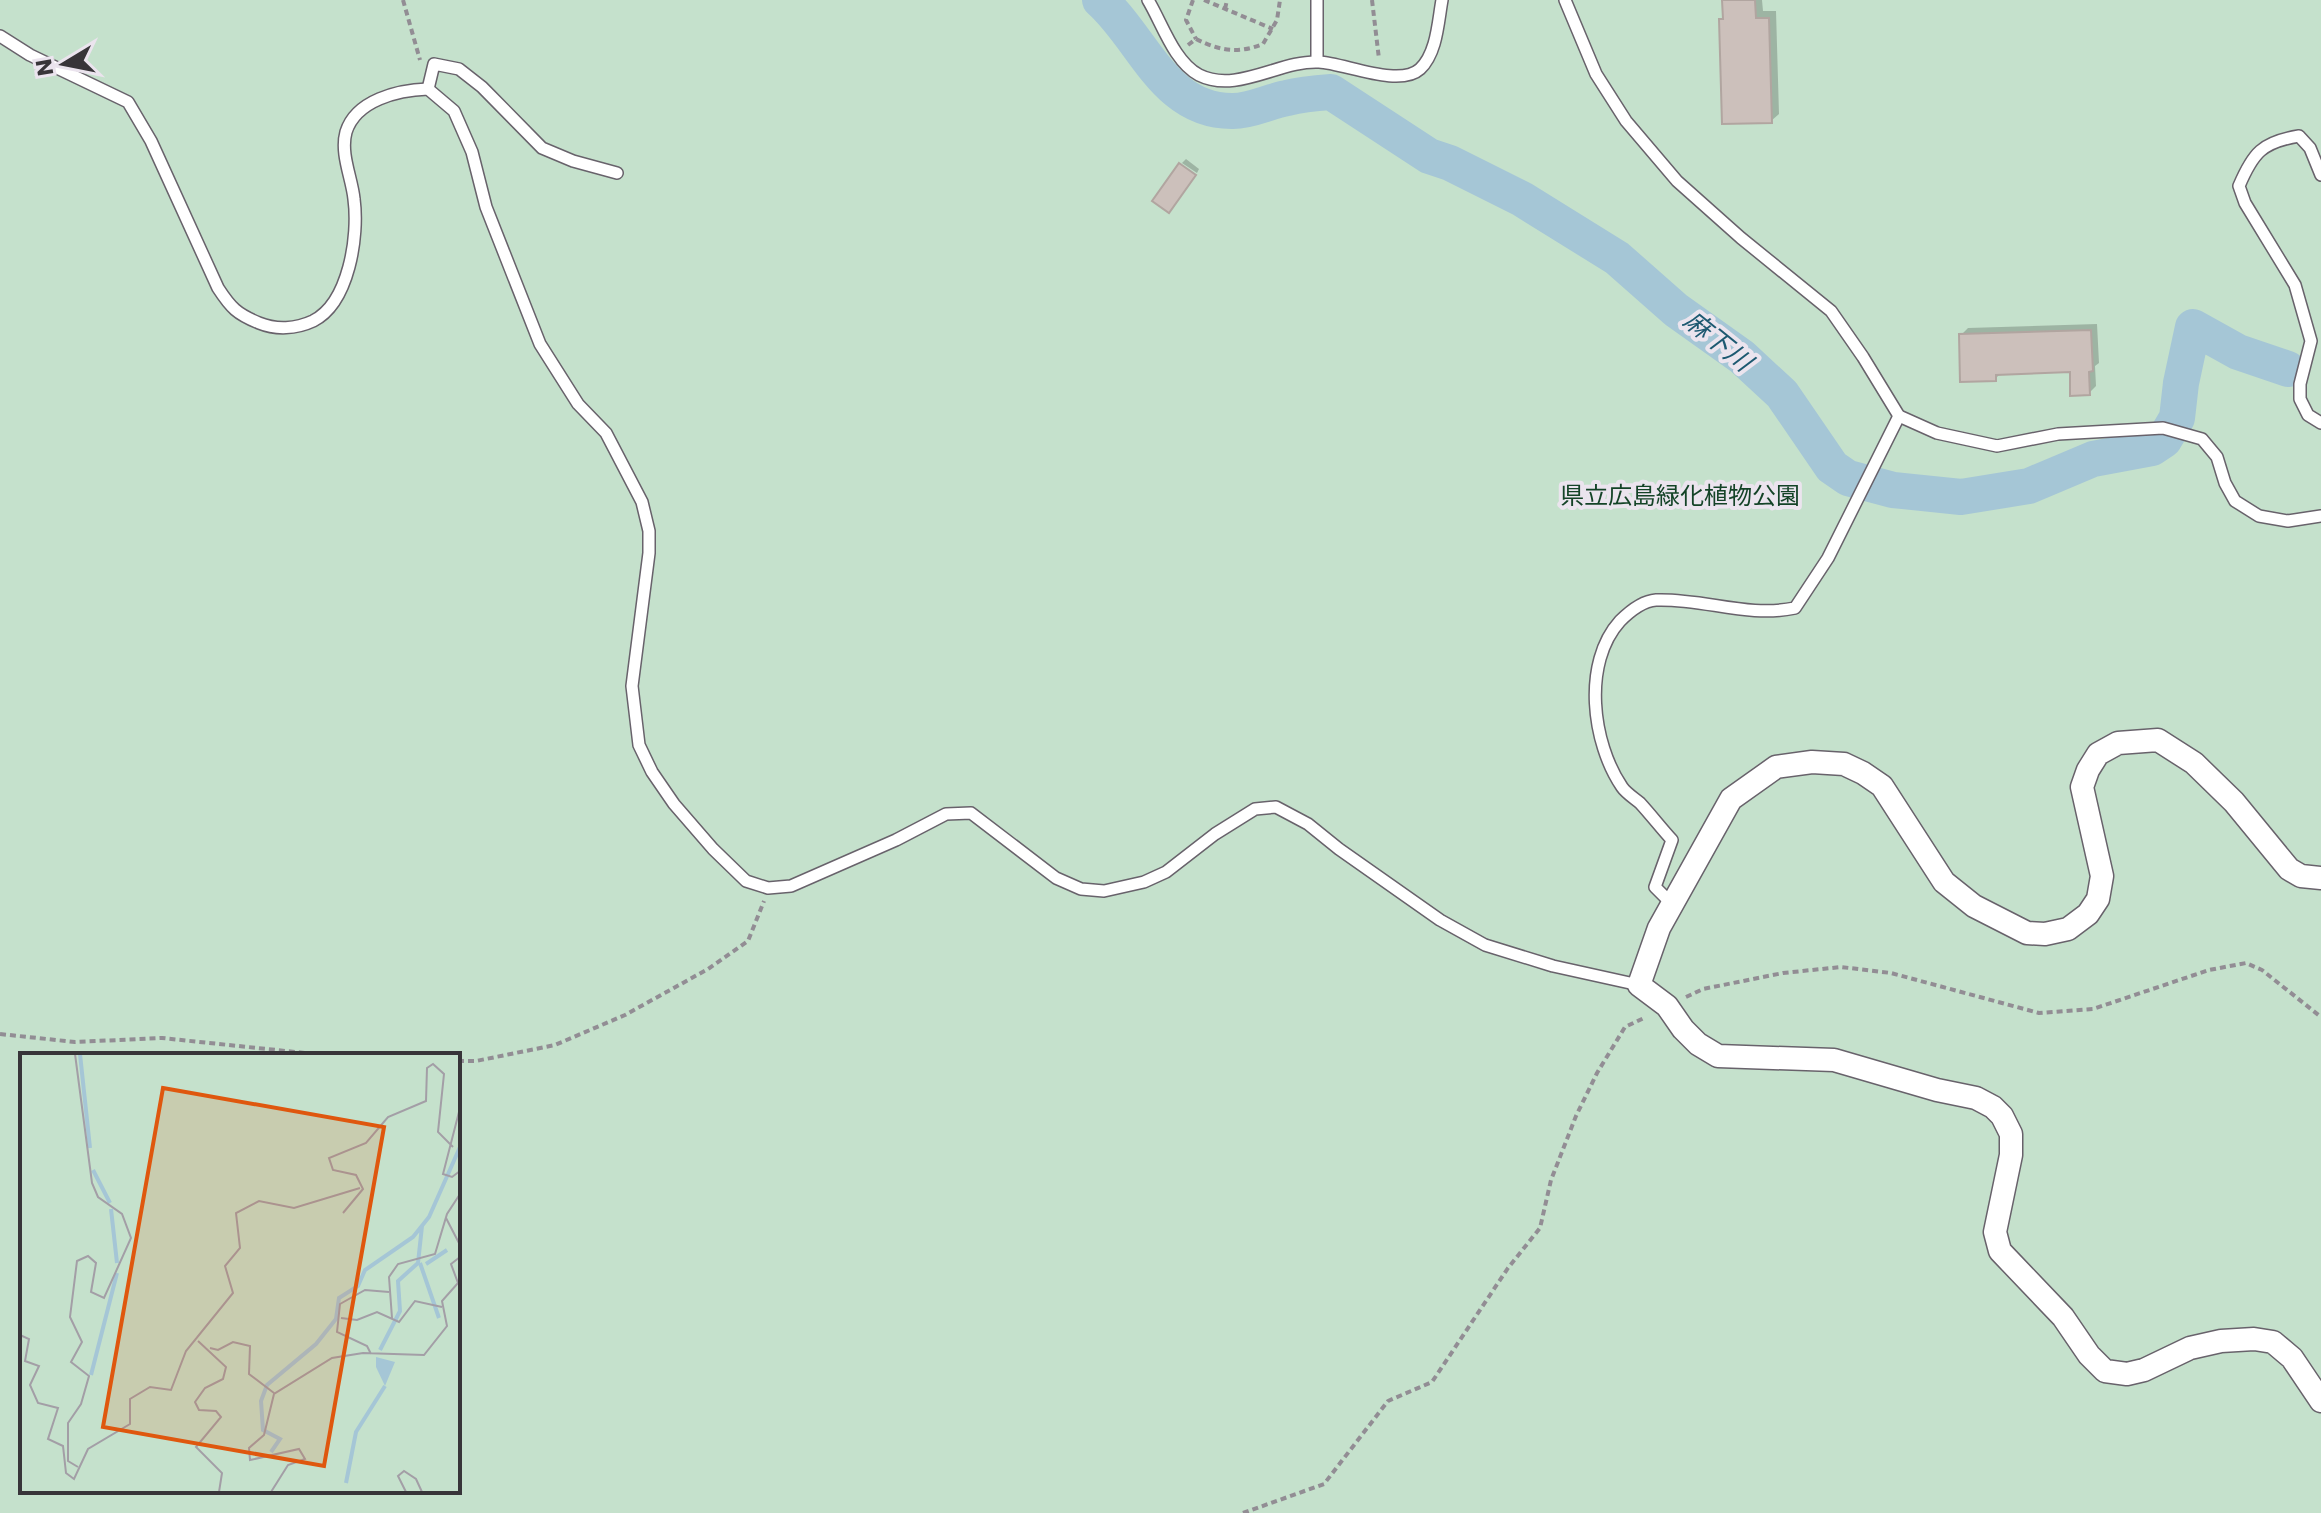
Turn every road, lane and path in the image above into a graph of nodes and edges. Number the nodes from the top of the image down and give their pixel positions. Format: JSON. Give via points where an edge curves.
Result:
{"nodes":[{"id":1,"x":403,"y":0,"type":"edge"},
{"id":2,"x":1148,"y":0,"type":"edge"},
{"id":3,"x":1193,"y":0,"type":"edge"},
{"id":4,"x":1204,"y":0,"type":"edge"},
{"id":5,"x":1227,"y":0,"type":"edge"},
{"id":6,"x":1280,"y":0,"type":"edge"},
{"id":7,"x":1317,"y":0,"type":"edge"},
{"id":8,"x":1372,"y":0,"type":"edge"},
{"id":9,"x":1442,"y":0,"type":"edge"},
{"id":10,"x":1565,"y":0,"type":"edge"},
{"id":11,"x":1225,"y":9,"type":"junction"},
{"id":12,"x":1273,"y":29,"type":"junction"},
{"id":13,"x":0,"y":36,"type":"edge"},
{"id":14,"x":1196,"y":39,"type":"junction"},
{"id":15,"x":1179,"y":56,"type":"junction"},
{"id":16,"x":1317,"y":61,"type":"junction"},
{"id":17,"x":1379,"y":73,"type":"junction"},
{"id":18,"x":428,"y":89,"type":"junction"},
{"id":19,"x":617,"y":173,"type":"dead end"},
{"id":20,"x":2321,"y":175,"type":"edge"},
{"id":21,"x":1899,"y":416,"type":"junction"},
{"id":22,"x":2321,"y":423,"type":"edge"},
{"id":23,"x":2321,"y":516,"type":"edge"},
{"id":24,"x":2321,"y":878,"type":"edge"},
{"id":25,"x":768,"y":888,"type":"junction"},
{"id":26,"x":1672,"y":904,"type":"junction"},
{"id":27,"x":1639,"y":985,"type":"junction"},
{"id":28,"x":1667,"y":1006,"type":"junction"},
{"id":29,"x":2321,"y":1017,"type":"edge"},
{"id":30,"x":0,"y":1034,"type":"edge"},
{"id":31,"x":305,"y":1053,"type":"edge"},
{"id":32,"x":460,"y":1061,"type":"edge"},
{"id":33,"x":2321,"y":1401,"type":"edge"},
{"id":34,"x":1243,"y":1513,"type":"edge"}],
"edges":[{"from":1,"to":18,"type":"path"},
{"from":2,"to":15,"type":"lane"},
{"from":3,"to":14,"type":"path","via":[[1186,20]]},
{"from":4,"to":11,"type":"path"},
{"from":5,"to":11,"type":"path"},
{"from":6,"to":12,"type":"path"},
{"from":7,"to":16,"type":"lane"},
{"from":8,"to":17,"type":"path"},
{"from":9,"to":17,"type":"lane","via":[[1430,54],[1418,71],[1398,77]]},
{"from":10,"to":21,"type":"lane","via":[[1596,74],[1626,121],[1677,181],[1831,311]]},
{"from":11,"to":12,"type":"path"},
{"from":12,"to":14,"type":"path","via":[[1263,44],[1236,51]]},
{"from":13,"to":18,"type":"lane","via":[[128,102],[218,288],[232,309],[271,328],[302,326],[325,315],[342,287],[353,251],[355,201],[344,149],[346,131],[361,108],[413,89]]},
{"from":14,"to":15,"type":"path"},
{"from":15,"to":16,"type":"lane","via":[[1198,75],[1224,82]]},
{"from":16,"to":17,"type":"lane"},
{"from":18,"to":19,"type":"lane","via":[[434,64],[459,69],[542,148]]},
{"from":18,"to":25,"type":"lane","via":[[454,111],[540,344],[578,404],[606,433],[642,502],[649,553],[632,686],[639,745],[674,804],[713,849],[746,881]]},
{"from":20,"to":22,"type":"lane","via":[[2299,136],[2278,139],[2256,152],[2239,186],[2295,285],[2311,341],[2300,399],[2308,415]]},
{"from":21,"to":23,"type":"lane","via":[[1937,433],[1997,446],[2058,434],[2163,428],[2202,439],[2217,457],[2235,501],[2259,516],[2288,521]]},
{"from":21,"to":26,"type":"lane","via":[[1828,558],[1795,608],[1774,612],[1653,600],[1629,611],[1609,633],[1598,661],[1596,703],[1605,753],[1623,789],[1672,840],[1655,887]]},
{"from":24,"to":26,"type":"street","via":[[2289,869],[2194,763],[2158,740],[2138,740],[2098,754],[2088,770],[2082,787],[2102,876],[2098,899],[2068,929],[2027,933],[1974,906],[1944,882],[1882,786],[1844,764],[1776,767],[1731,799]]},
{"from":25,"to":27,"type":"lane","via":[[791,886],[946,814],[971,813],[1056,878],[1081,889],[1104,891],[1166,872],[1255,809],[1276,807],[1485,945]]},
{"from":25,"to":32,"type":"path","via":[[748,941],[708,969],[625,1015],[555,1045]]},
{"from":26,"to":27,"type":"street"},
{"from":27,"to":28,"type":"street"},
{"from":28,"to":29,"type":"path","via":[[1703,989],[1841,967],[1891,973],[2039,1013],[2093,1009],[2246,963]]},
{"from":28,"to":33,"type":"street","via":[[1698,1044],[1718,1056],[1834,1060],[1993,1107],[2011,1134],[1995,1232],[2000,1251],[2105,1371],[2127,1374],[2190,1348],[2254,1339],[2273,1342],[2292,1358]]},
{"from":28,"to":34,"type":"path","via":[[1625,1027],[1576,1116],[1551,1180],[1540,1228],[1432,1382],[1388,1401],[1324,1484]]},
{"from":30,"to":31,"type":"path","via":[[75,1042],[162,1038]]}]}
